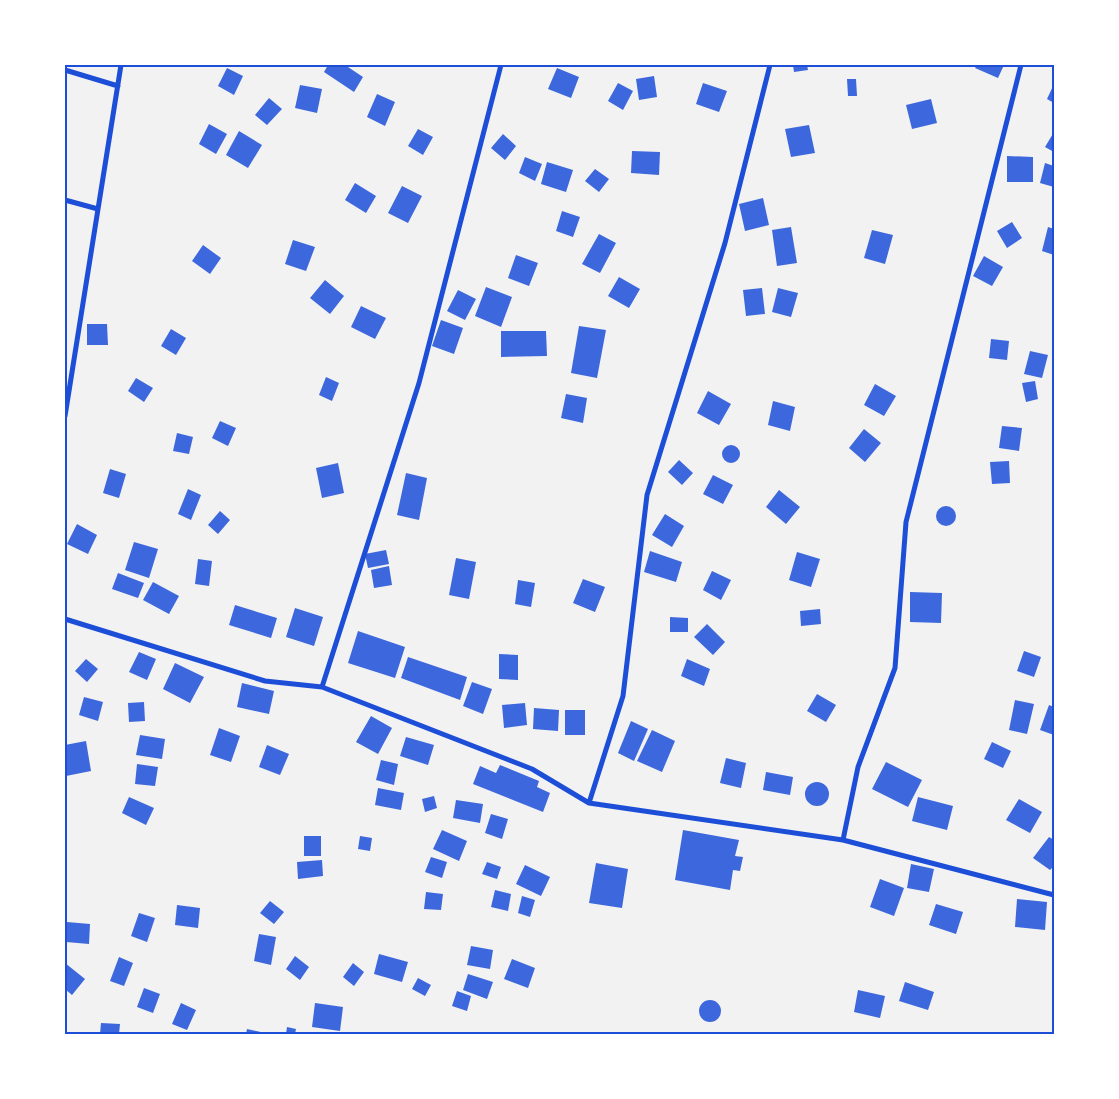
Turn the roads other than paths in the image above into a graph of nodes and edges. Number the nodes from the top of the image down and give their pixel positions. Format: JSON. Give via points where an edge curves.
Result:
{"nodes":[{"id":1,"x":121,"y":65,"type":"edge"},
{"id":2,"x":501,"y":65,"type":"edge"},
{"id":3,"x":770,"y":65,"type":"edge"},
{"id":4,"x":1021,"y":65,"type":"edge"},
{"id":5,"x":65,"y":70,"type":"edge"},
{"id":6,"x":118,"y":86,"type":"junction"},
{"id":7,"x":65,"y":200,"type":"edge"},
{"id":8,"x":98,"y":209,"type":"junction"},
{"id":9,"x":65,"y":416,"type":"edge"},
{"id":10,"x":65,"y":619,"type":"edge"},
{"id":11,"x":322,"y":687,"type":"junction"},
{"id":12,"x":589,"y":802,"type":"junction"},
{"id":13,"x":843,"y":840,"type":"junction"},
{"id":14,"x":1054,"y":895,"type":"edge"}],
"edges":[{"from":1,"to":6,"type":"street"},
{"from":2,"to":11,"type":"street","via":[[418,383]]},
{"from":3,"to":12,"type":"street","via":[[725,243],[647,495],[623,696]]},
{"from":4,"to":13,"type":"street","via":[[906,522],[895,668],[858,767]]},
{"from":5,"to":6,"type":"street"},
{"from":6,"to":8,"type":"street"},
{"from":7,"to":8,"type":"street"},
{"from":8,"to":9,"type":"street"},
{"from":10,"to":11,"type":"street","via":[[265,680]]},
{"from":11,"to":12,"type":"street","via":[[532,769]]},
{"from":12,"to":13,"type":"street"},
{"from":13,"to":14,"type":"street"}]}
